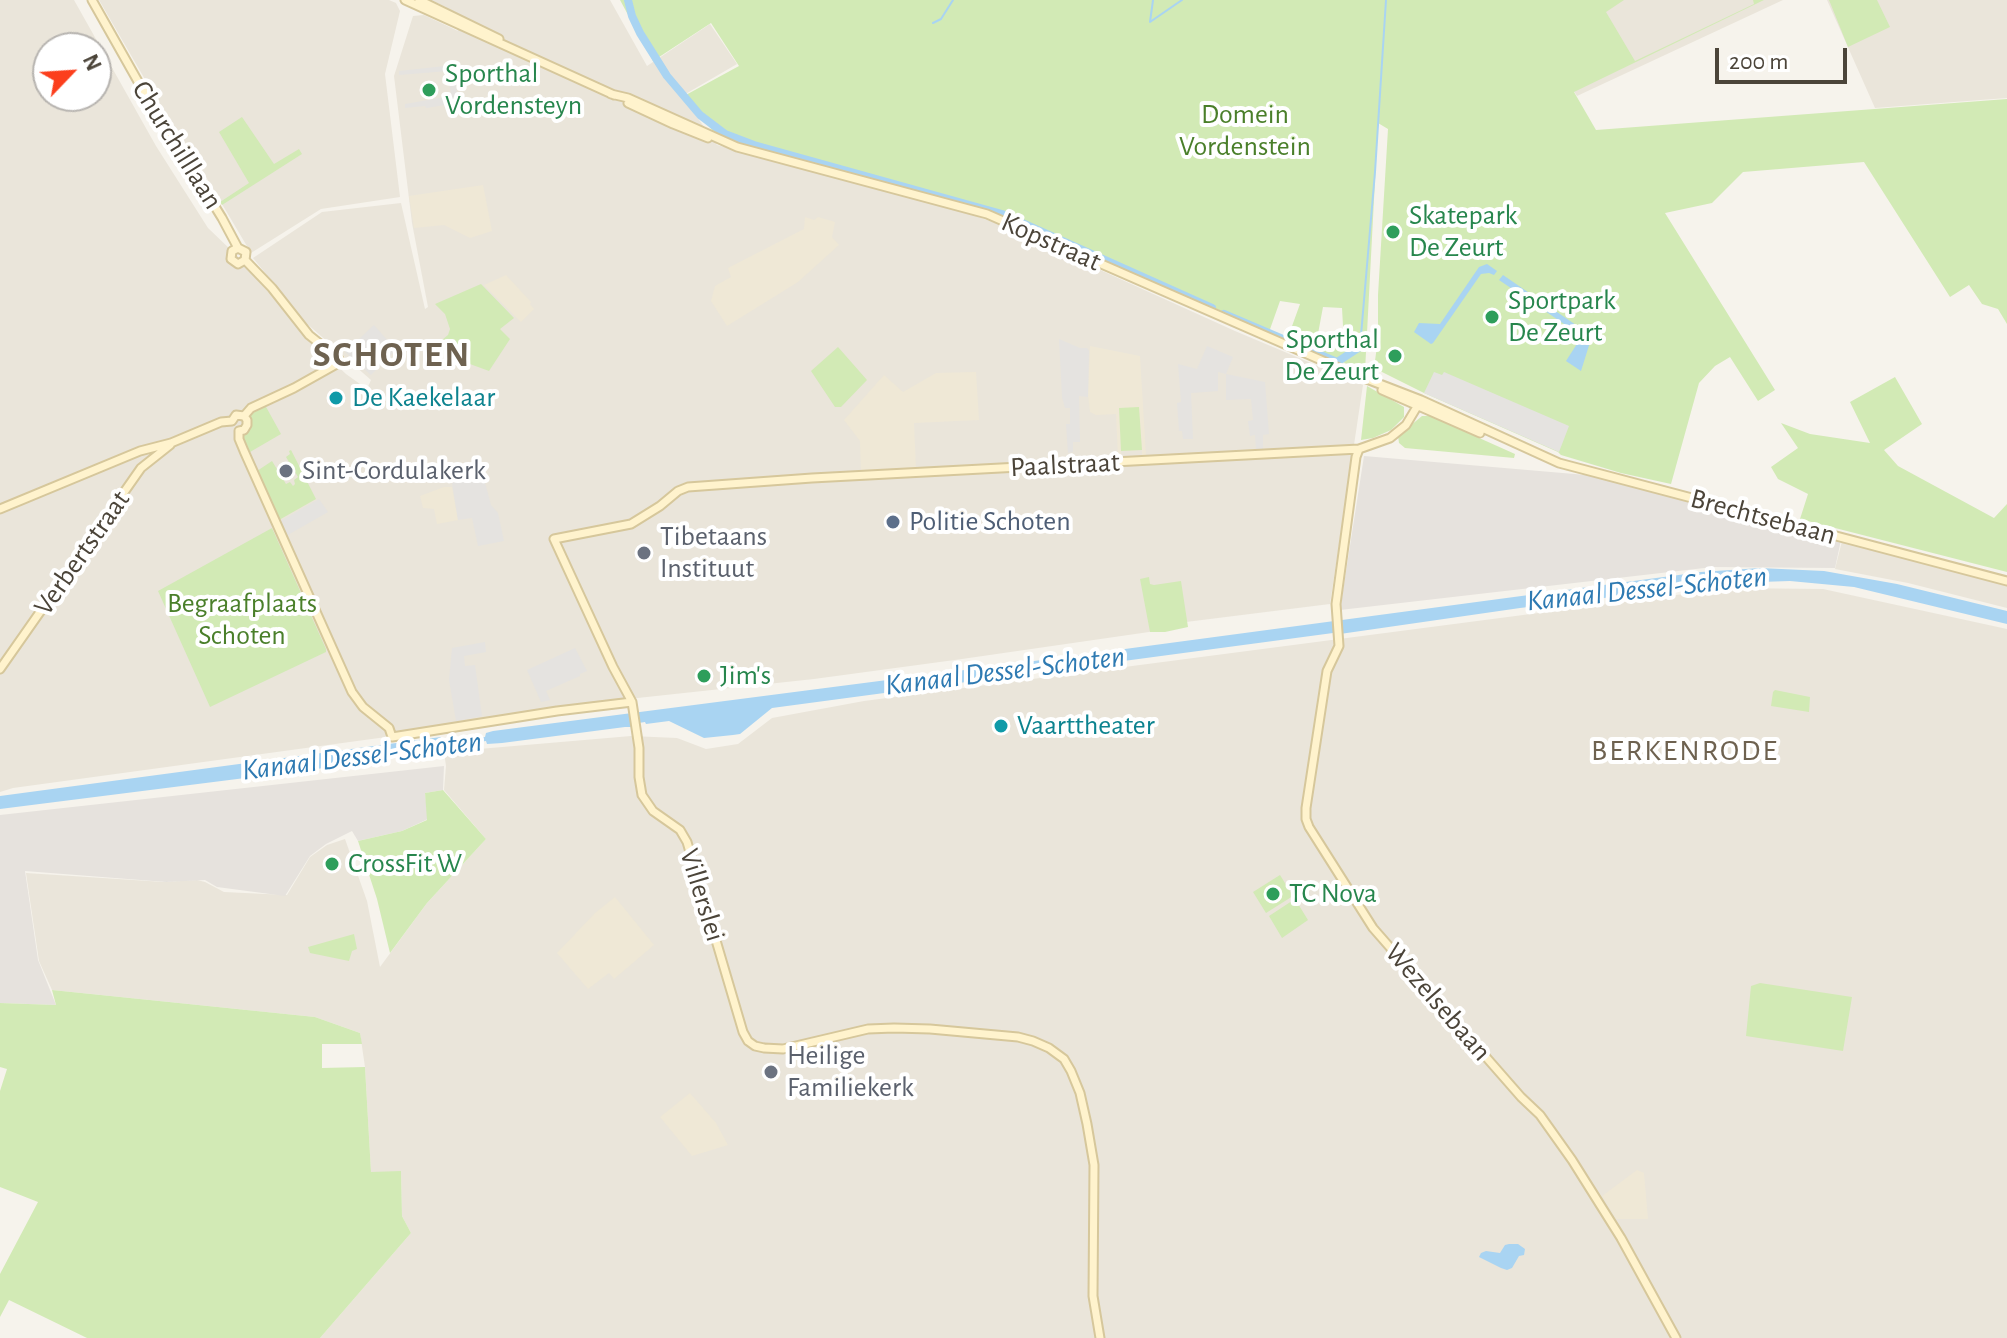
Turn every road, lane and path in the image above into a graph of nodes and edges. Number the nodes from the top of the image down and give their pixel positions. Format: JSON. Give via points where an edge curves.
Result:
{"nodes":[{"id":1,"x":92,"y":0,"type":"edge"},
{"id":2,"x":419,"y":0,"type":"edge"},
{"id":3,"x":407,"y":1,"type":"edge"},
{"id":4,"x":518,"y":50,"type":"junction"},
{"id":5,"x":238,"y":248,"type":"junction"},
{"id":6,"x":245,"y":260,"type":"junction"},
{"id":7,"x":1419,"y":404,"type":"junction"},
{"id":8,"x":244,"y":416,"type":"junction"},
{"id":9,"x":232,"y":421,"type":"junction"},
{"id":10,"x":239,"y":431,"type":"junction"},
{"id":11,"x":171,"y":443,"type":"junction"},
{"id":12,"x":1359,"y":449,"type":"junction"},
{"id":13,"x":0,"y":509,"type":"edge"},
{"id":14,"x":2007,"y":581,"type":"edge"},
{"id":15,"x":0,"y":669,"type":"edge"},
{"id":16,"x":633,"y":707,"type":"junction"},
{"id":17,"x":1100,"y":1338,"type":"edge"},
{"id":18,"x":1676,"y":1338,"type":"edge"}],
"edges":[{"from":1,"to":5,"type":"street","name":"Churchilllaan"},
{"from":2,"to":4,"type":"street"},
{"from":3,"to":4,"type":"street"},
{"from":4,"to":7,"type":"street","name":"Kopstraat","via":[[724,142],[987,214]]},
{"from":5,"to":6,"type":"street","via":[[246,252]]},
{"from":5,"to":6,"type":"street","via":[[231,259],[238,264]]},
{"from":6,"to":8,"type":"street","name":"Verbertstraat","via":[[309,335],[339,359]]},
{"from":7,"to":12,"type":"street","name":"Paalstraat","via":[[1390,438]]},
{"from":7,"to":14,"type":"street","name":"Brechtsebaan","via":[[1559,463]]},
{"from":8,"to":9,"type":"street","name":"Verbertstraat"},
{"from":8,"to":10,"type":"street","via":[[247,425]]},
{"from":9,"to":10,"type":"street"},
{"from":9,"to":11,"type":"street","name":"Verbertstraat"},
{"from":10,"to":16,"type":"street","via":[[352,692],[392,737],[557,711]]},
{"from":11,"to":13,"type":"street","name":"Verbertstraat"},
{"from":11,"to":15,"type":"street","name":"Verbertstraat","via":[[141,468]]},
{"from":12,"to":16,"type":"street","name":"Paalstraat","via":[[688,487],[631,524],[554,539]]},
{"from":12,"to":18,"type":"street","name":"Wezelsebaan","via":[[1336,604],[1339,646],[1327,671],[1306,819],[1373,928],[1540,1115],[1621,1238]]},
{"from":16,"to":17,"type":"street","name":"Villerslei","via":[[642,795],[685,836],[746,1039],[764,1048],[788,1048],[868,1029],[930,1029],[1018,1037],[1064,1059],[1080,1093],[1094,1165],[1093,1296]]}]}
